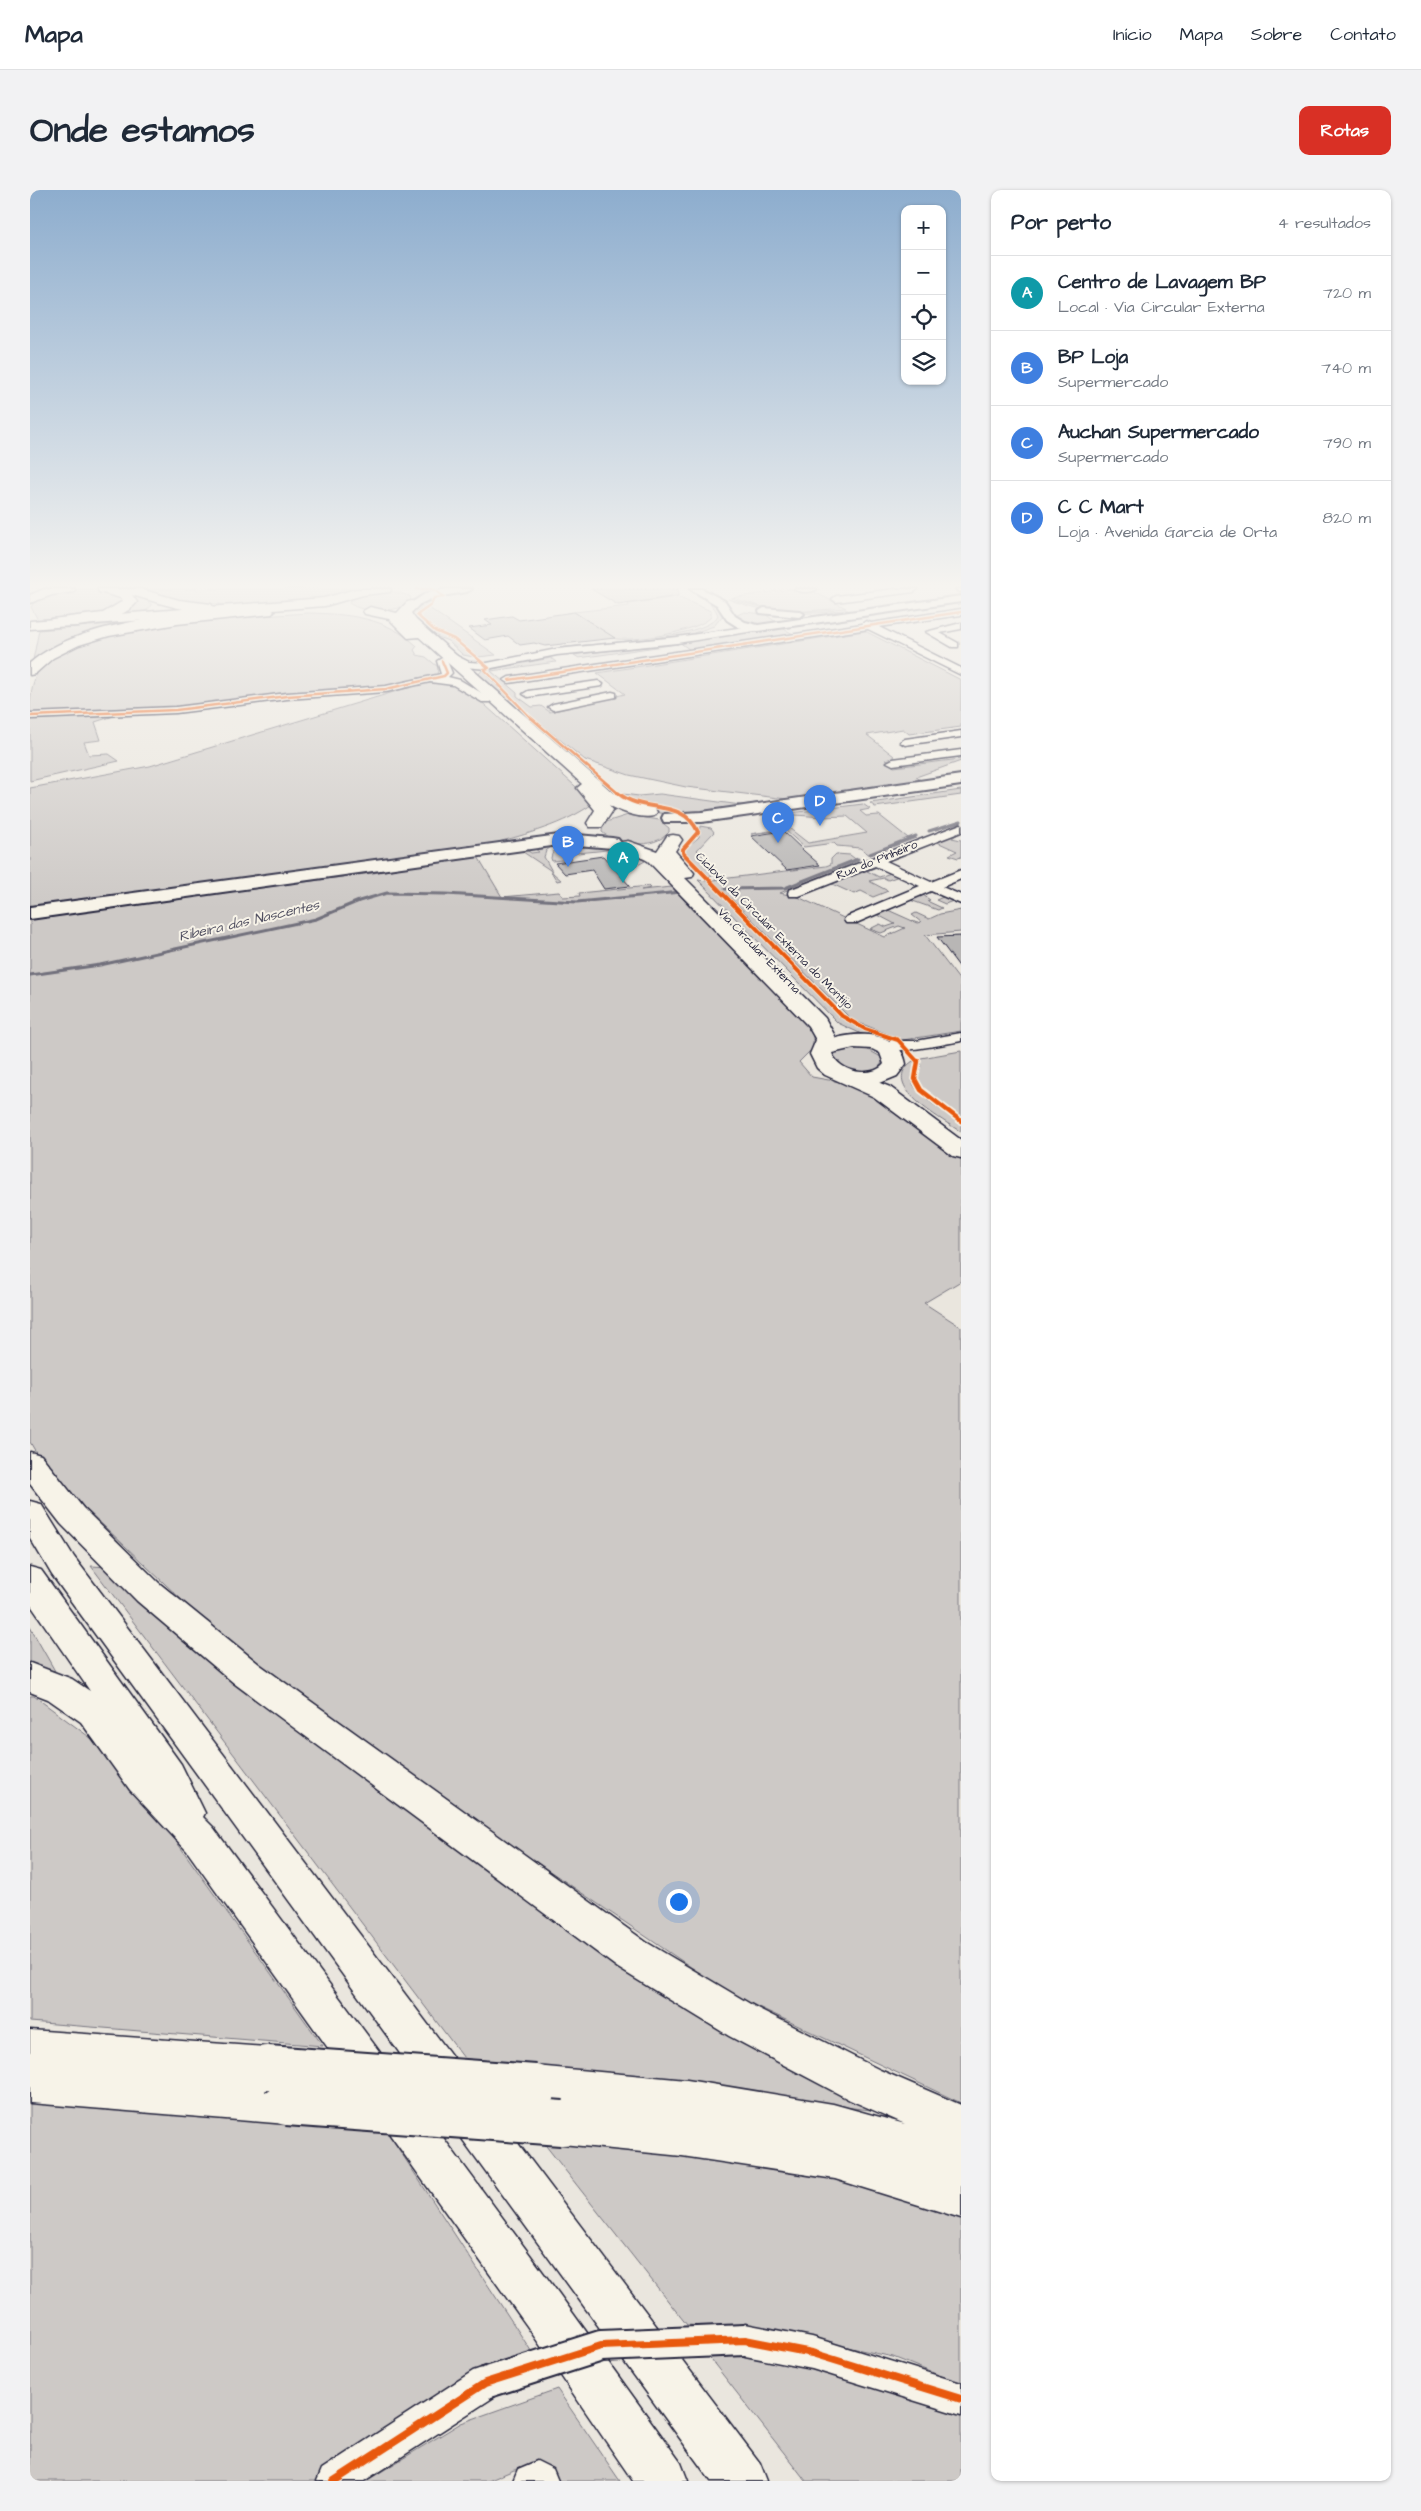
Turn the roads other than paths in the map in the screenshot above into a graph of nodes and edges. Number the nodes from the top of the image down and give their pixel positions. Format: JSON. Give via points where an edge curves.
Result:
{"nodes":[{"id":1,"x":288,"y":696,"type":"edge"},
{"id":2,"x":484,"y":696,"type":"edge"},
{"id":3,"x":487,"y":696,"type":"edge"},
{"id":4,"x":489,"y":696,"type":"edge"},
{"id":5,"x":608,"y":696,"type":"edge"},
{"id":6,"x":492,"y":700,"type":"junction"},
{"id":7,"x":553,"y":708,"type":"dead end"},
{"id":8,"x":33,"y":716,"type":"edge"},
{"id":9,"x":894,"y":734,"type":"dead end"},
{"id":10,"x":961,"y":734,"type":"edge"},
{"id":11,"x":905,"y":742,"type":"junction"},
{"id":12,"x":961,"y":753,"type":"edge"},
{"id":13,"x":928,"y":758,"type":"junction"},
{"id":14,"x":893,"y":762,"type":"dead end"},
{"id":15,"x":961,"y":780,"type":"edge"},
{"id":16,"x":961,"y":784,"type":"edge"},
{"id":17,"x":648,"y":812,"type":"junction"},
{"id":18,"x":595,"y":824,"type":"junction"},
{"id":19,"x":961,"y":828,"type":"edge"},
{"id":20,"x":674,"y":829,"type":"junction"},
{"id":21,"x":566,"y":839,"type":"junction"},
{"id":22,"x":620,"y":845,"type":"junction"},
{"id":23,"x":876,"y":861,"type":"junction"},
{"id":24,"x":961,"y":874,"type":"edge"},
{"id":25,"x":931,"y":887,"type":"junction"},
{"id":26,"x":794,"y":893,"type":"dead end"},
{"id":27,"x":961,"y":900,"type":"edge"},
{"id":28,"x":30,"y":913,"type":"edge"},
{"id":29,"x":851,"y":920,"type":"dead end"},
{"id":30,"x":961,"y":1037,"type":"edge"},
{"id":31,"x":877,"y":1044,"type":"junction"},
{"id":32,"x":961,"y":1045,"type":"edge"},
{"id":33,"x":824,"y":1048,"type":"junction"},
{"id":34,"x":894,"y":1066,"type":"junction"},
{"id":35,"x":847,"y":1076,"type":"junction"},
{"id":36,"x":961,"y":1138,"type":"edge"},
{"id":37,"x":961,"y":1151,"type":"edge"},
{"id":38,"x":30,"y":1463,"type":"edge"},
{"id":39,"x":30,"y":1512,"type":"edge"},
{"id":40,"x":30,"y":1579,"type":"edge"},
{"id":41,"x":30,"y":1677,"type":"edge"},
{"id":42,"x":200,"y":1839,"type":"junction"},
{"id":43,"x":30,"y":2051,"type":"edge"},
{"id":44,"x":30,"y":2082,"type":"edge"},
{"id":45,"x":277,"y":2086,"type":"junction"},
{"id":46,"x":961,"y":2127,"type":"edge"},
{"id":47,"x":961,"y":2162,"type":"edge"},
{"id":48,"x":961,"y":2196,"type":"edge"},
{"id":49,"x":745,"y":2340,"type":"joint"},
{"id":50,"x":485,"y":2383,"type":"joint"},
{"id":51,"x":961,"y":2398,"type":"edge"},
{"id":52,"x":611,"y":2408,"type":"junction"},
{"id":53,"x":334,"y":2481,"type":"edge"},
{"id":54,"x":530,"y":2481,"type":"edge"},
{"id":55,"x":541,"y":2481,"type":"edge"},
{"id":56,"x":646,"y":2481,"type":"edge"},
{"id":57,"x":663,"y":2481,"type":"edge"},
{"id":58,"x":742,"y":2481,"type":"edge"}],
"edges":[{"from":1,"to":8,"type":"street","via":[[176,710]]},
{"from":2,"to":6,"type":"street"},
{"from":3,"to":6,"type":"main road"},
{"from":4,"to":6,"type":"street"},
{"from":5,"to":7,"type":"street"},
{"from":6,"to":17,"type":"main road","via":[[613,802]]},
{"from":6,"to":18,"type":"main road","via":[[594,797],[604,810]]},
{"from":9,"to":11,"type":"street"},
{"from":10,"to":11,"type":"street"},
{"from":11,"to":13,"type":"street"},
{"from":12,"to":13,"type":"street"},
{"from":13,"to":14,"type":"street"},
{"from":15,"to":20,"type":"main road","via":[[702,816]]},
{"from":16,"to":20,"type":"main road","via":[[706,821]]},
{"from":17,"to":18,"type":"main road","via":[[614,814]]},
{"from":17,"to":20,"type":"main road"},
{"from":18,"to":21,"type":"main road"},
{"from":18,"to":22,"type":"main road","via":[[597,834]]},
{"from":19,"to":23,"type":"street","name":"Rua do Pinheiro"},
{"from":20,"to":22,"type":"main road","via":[[653,846]]},
{"from":20,"to":31,"type":"main road","name":"Via Circular Externa","via":[[666,847],[668,855],[827,1022],[840,1031]]},
{"from":21,"to":22,"type":"main road"},
{"from":21,"to":28,"type":"main road"},
{"from":22,"to":33,"type":"main road","name":"Via Circular Externa","via":[[646,851],[698,900],[817,1023],[827,1040]]},
{"from":23,"to":25,"type":"street"},
{"from":23,"to":26,"type":"street","name":"Rua do Pinheiro"},
{"from":24,"to":25,"type":"street"},
{"from":25,"to":27,"type":"street"},
{"from":25,"to":29,"type":"street"},
{"from":30,"to":31,"type":"street","via":[[910,1046]]},
{"from":31,"to":33,"type":"main road","via":[[863,1040],[840,1041]]},
{"from":31,"to":34,"type":"main road","via":[[892,1054]]},
{"from":32,"to":34,"type":"street","via":[[907,1055]]},
{"from":33,"to":35,"type":"main road","via":[[821,1054],[826,1066]]},
{"from":34,"to":35,"type":"main road","via":[[878,1077]]},
{"from":34,"to":36,"type":"main road","via":[[894,1082],[908,1098]]},
{"from":35,"to":37,"type":"main road","via":[[882,1092]]},
{"from":38,"to":46,"type":"main road","via":[[72,1516],[148,1592],[247,1674],[632,1955],[743,2022],[865,2085]]},
{"from":39,"to":58,"type":"main road","via":[[63,1566]]},
{"from":40,"to":42,"type":"main road","via":[[168,1775]]},
{"from":41,"to":42,"type":"main road","via":[[60,1688],[94,1712],[143,1779]]},
{"from":42,"to":52,"type":"main road"},
{"from":43,"to":45,"type":"main road"},
{"from":44,"to":45,"type":"main road"},
{"from":45,"to":47,"type":"main road","bridge":true,"via":[[535,2088],[687,2101],[833,2125]]},
{"from":45,"to":48,"type":"main road","bridge":true,"via":[[562,2123],[682,2134],[835,2157]]},
{"from":49,"to":50,"type":"street","bridge":true,"via":[[601,2346]]},
{"from":49,"to":51,"type":"street","via":[[812,2353]]},
{"from":50,"to":53,"type":"street"},
{"from":52,"to":56,"type":"main road","via":[[629,2457]]},
{"from":52,"to":57,"type":"main road"},
{"from":54,"to":55,"type":"street","via":[[537,2478]]}]}
